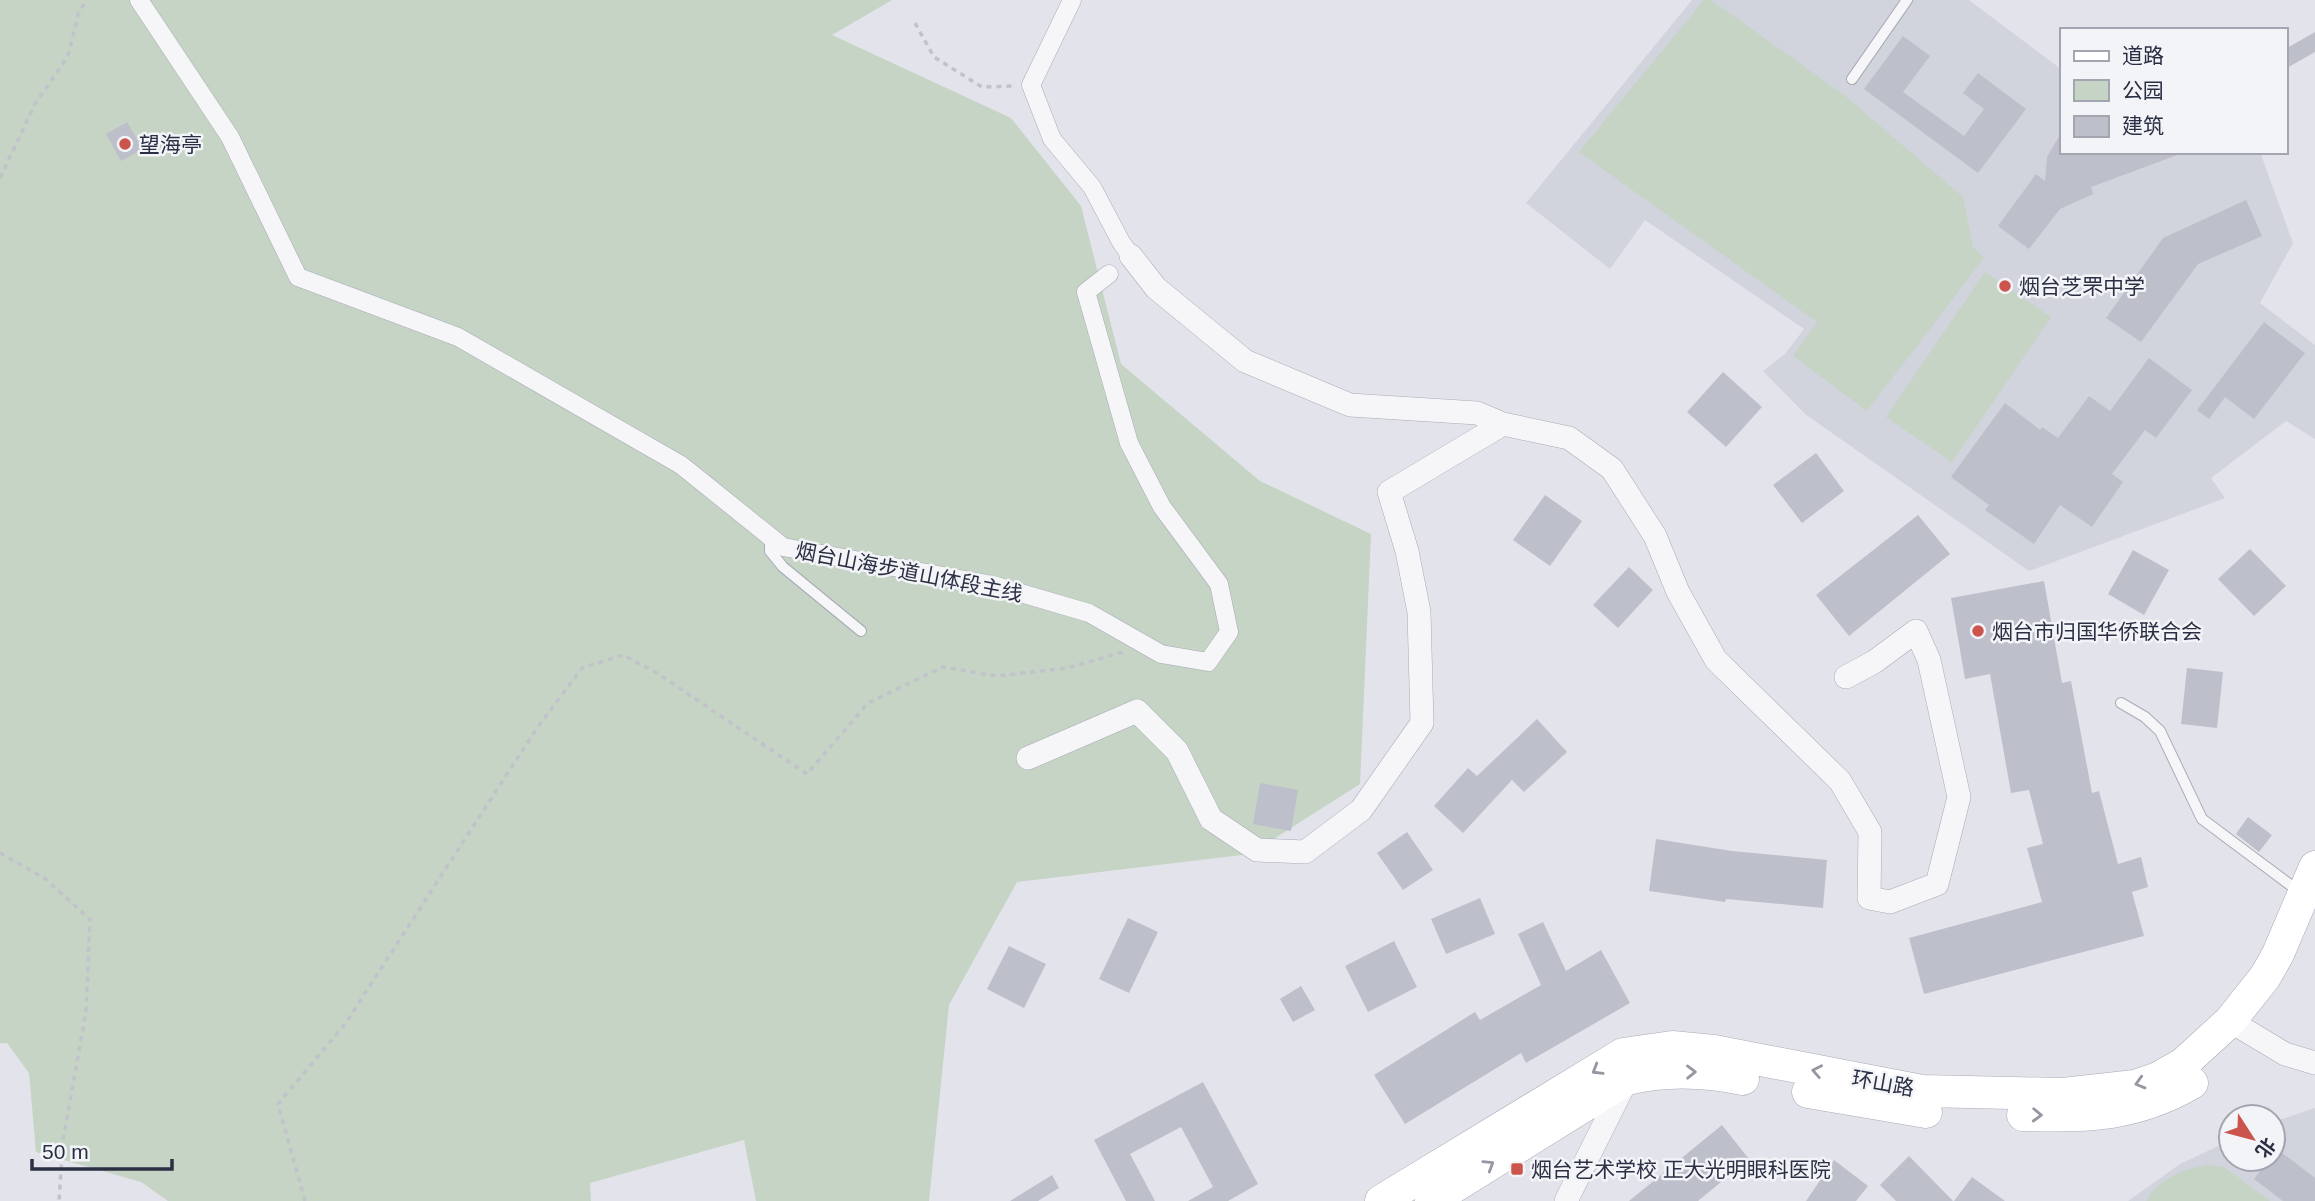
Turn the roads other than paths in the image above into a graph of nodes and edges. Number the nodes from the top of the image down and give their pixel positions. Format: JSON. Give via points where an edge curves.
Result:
{"nodes":[{"id":1,"x":139,"y":0,"type":"edge"},
{"id":2,"x":1072,"y":0,"type":"edge"},
{"id":3,"x":1907,"y":0,"type":"edge"},
{"id":4,"x":1852,"y":79,"type":"dead end"},
{"id":5,"x":1131,"y":256,"type":"joint"},
{"id":6,"x":1109,"y":274,"type":"dead end"},
{"id":7,"x":1503,"y":424,"type":"junction"},
{"id":8,"x":770,"y":536,"type":"junction"},
{"id":9,"x":861,"y":631,"type":"dead end"},
{"id":10,"x":1846,"y":677,"type":"dead end"},
{"id":11,"x":2121,"y":703,"type":"dead end"},
{"id":12,"x":1028,"y":758,"type":"dead end"},
{"id":13,"x":2315,"y":867,"type":"edge"},
{"id":14,"x":2309,"y":908,"type":"edge"},
{"id":15,"x":2237,"y":1027,"type":"junction"},
{"id":16,"x":2315,"y":1063,"type":"edge"},
{"id":17,"x":1627,"y":1079,"type":"junction"},
{"id":18,"x":1381,"y":1201,"type":"edge"},
{"id":19,"x":1431,"y":1201,"type":"edge"},
{"id":20,"x":1566,"y":1201,"type":"edge"}],
"edges":[{"from":1,"to":8,"type":"street","name":"烟台山海步道山体段主线","via":[[230,137],[298,277],[458,337],[681,465]]},
{"from":2,"to":5,"type":"street","via":[[1031,85],[1052,139],[1092,187]]},
{"from":3,"to":4,"type":"lane"},
{"from":5,"to":7,"type":"street","via":[[1156,288],[1245,361],[1350,405],[1477,413]]},
{"from":6,"to":8,"type":"street","name":"烟台山海步道山体段主线","via":[[1086,292],[1129,443],[1162,507],[1219,584],[1229,632],[1208,662],[1161,654],[1089,613],[993,585],[783,547]]},
{"from":7,"to":10,"type":"street","via":[[1569,438],[1612,469],[1655,536],[1678,592],[1716,660],[1840,781],[1870,832],[1869,898],[1890,902],[1937,884],[1959,797],[1929,660],[1916,631]]},
{"from":7,"to":12,"type":"street","via":[[1389,492],[1419,612],[1422,723],[1361,810],[1305,852],[1256,850],[1211,819],[1177,751],[1137,711]]},
{"from":8,"to":9,"type":"lane","via":[[770,551],[783,567]]},
{"from":11,"to":14,"type":"lane","via":[[2160,731],[2202,819]]},
{"from":13,"to":14,"type":"main road","name":"环山路"},
{"from":14,"to":15,"type":"main road","name":"环山路","via":[[2281,988]]},
{"from":15,"to":16,"type":"street","via":[[2285,1054]]},
{"from":17,"to":15,"type":"main road","name":"环山路","one_way":true,"via":[[1707,1072],[1914,1111],[2093,1115],[2145,1106],[2194,1082]]},
{"from":15,"to":18,"type":"main road","name":"环山路","one_way":true,"via":[[2158,1078],[2115,1089],[2063,1094],[1922,1091],[1714,1051],[1644,1049],[1623,1054]]},
{"from":19,"to":17,"type":"main road","name":"环山路","one_way":true},
{"from":17,"to":20,"type":"street"}]}
